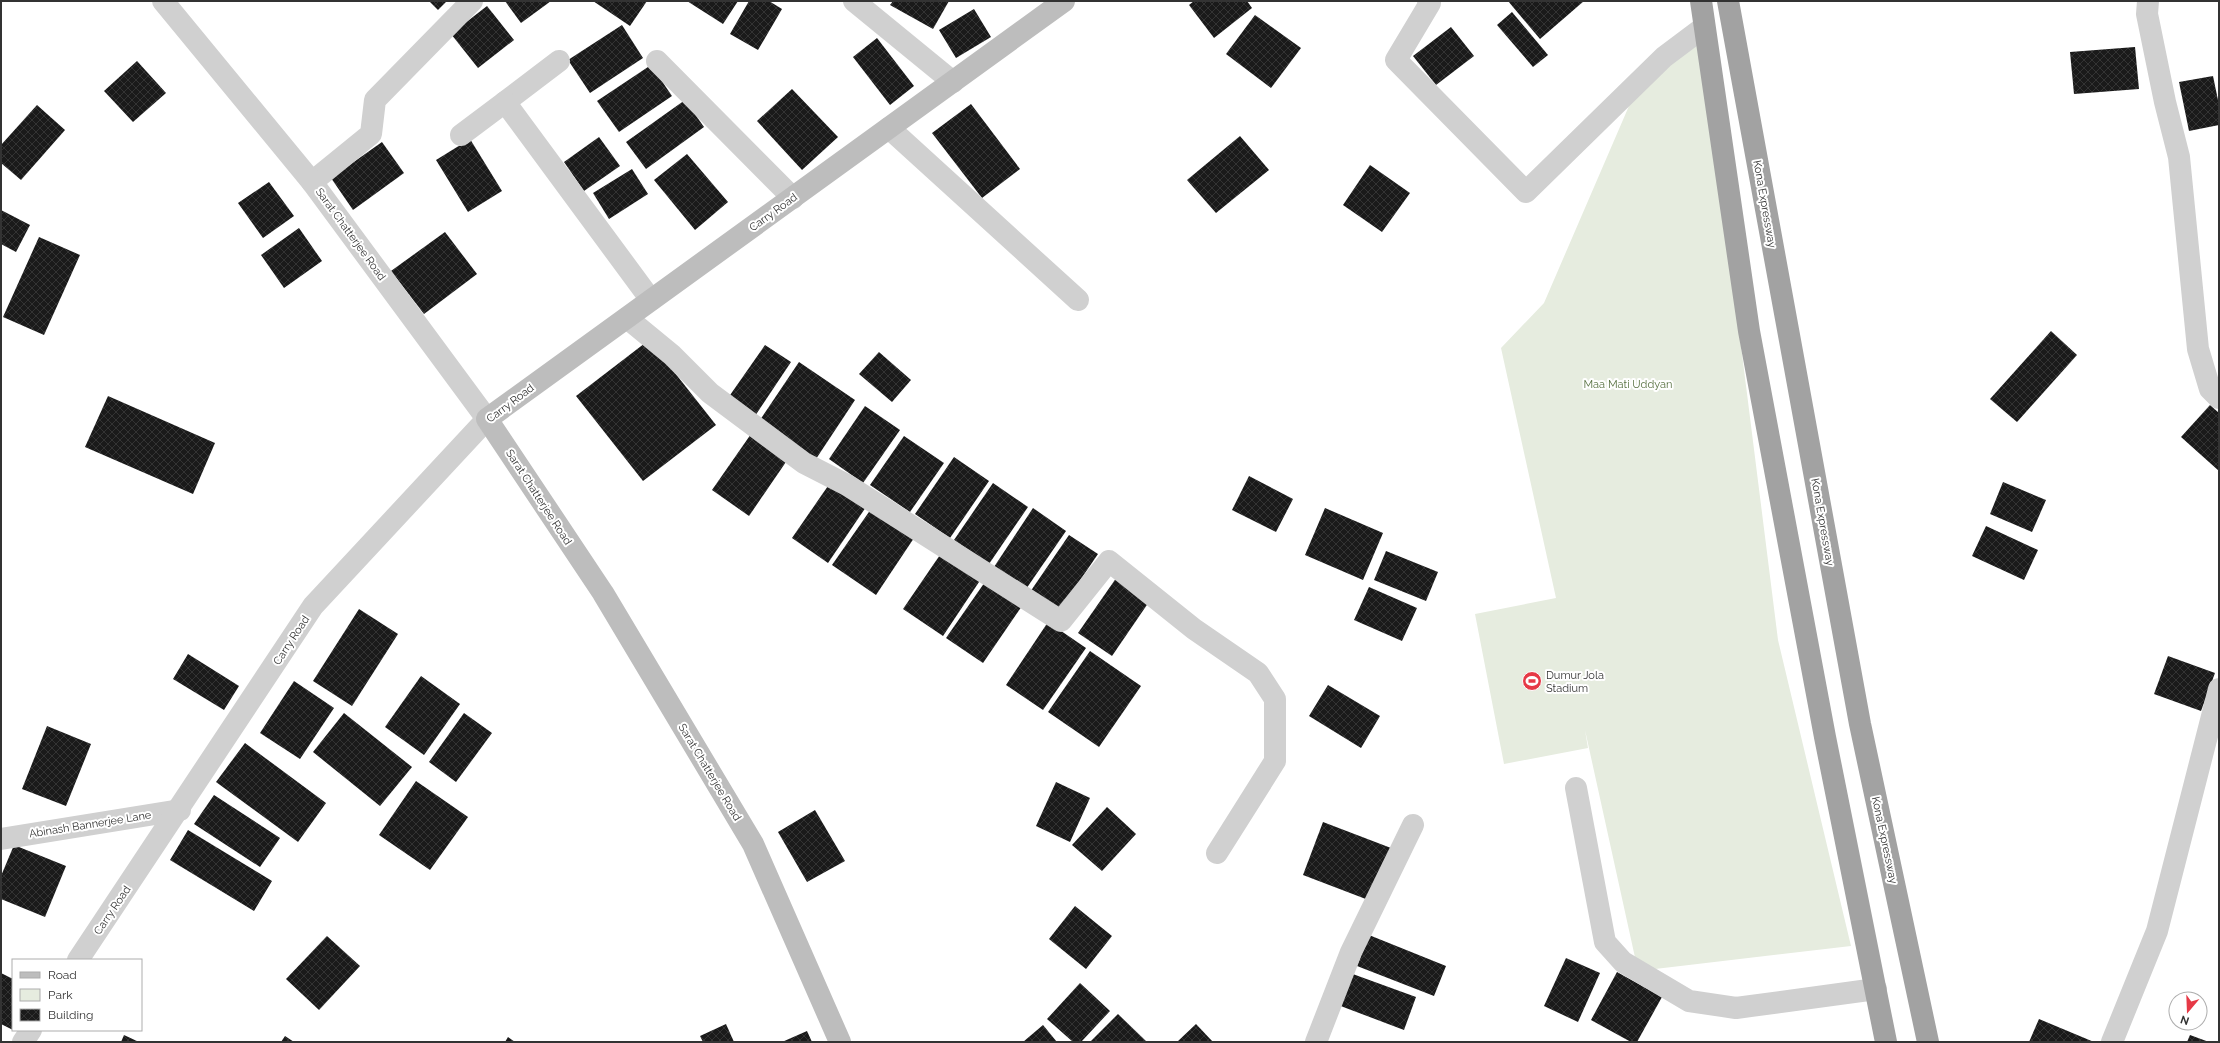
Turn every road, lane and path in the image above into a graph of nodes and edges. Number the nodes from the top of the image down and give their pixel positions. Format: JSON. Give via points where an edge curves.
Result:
{"nodes":[{"id":1,"x":163,"y":1,"type":"edge"},
{"id":2,"x":472,"y":1,"type":"edge"},
{"id":3,"x":854,"y":1,"type":"edge"},
{"id":4,"x":1064,"y":1,"type":"edge"},
{"id":5,"x":1701,"y":1,"type":"edge"},
{"id":6,"x":1728,"y":1,"type":"edge"},
{"id":7,"x":2148,"y":1,"type":"edge"},
{"id":8,"x":1431,"y":2,"type":"edge"},
{"id":9,"x":1704,"y":27,"type":"junction"},
{"id":10,"x":559,"y":61,"type":"dead end"},
{"id":11,"x":657,"y":61,"type":"dead end"},
{"id":12,"x":953,"y":82,"type":"junction"},
{"id":13,"x":505,"y":102,"type":"junction"},
{"id":14,"x":889,"y":128,"type":"junction"},
{"id":15,"x":461,"y":135,"type":"dead end"},
{"id":16,"x":312,"y":182,"type":"junction"},
{"id":17,"x":793,"y":198,"type":"junction"},
{"id":18,"x":651,"y":300,"type":"junction"},
{"id":19,"x":1078,"y":300,"type":"dead end"},
{"id":20,"x":627,"y":318,"type":"junction"},
{"id":21,"x":2219,"y":398,"type":"edge"},
{"id":22,"x":488,"y":419,"type":"junction"},
{"id":23,"x":2219,"y":689,"type":"edge"},
{"id":24,"x":1576,"y":788,"type":"dead end"},
{"id":25,"x":180,"y":810,"type":"junction"},
{"id":26,"x":1413,"y":825,"type":"dead end"},
{"id":27,"x":1,"y":839,"type":"edge"},
{"id":28,"x":1217,"y":853,"type":"dead end"},
{"id":29,"x":79,"y":959,"type":"edge"},
{"id":30,"x":1876,"y":989,"type":"junction"},
{"id":31,"x":30,"y":1031,"type":"edge"},
{"id":32,"x":23,"y":1042,"type":"edge"},
{"id":33,"x":840,"y":1042,"type":"edge"},
{"id":34,"x":1316,"y":1042,"type":"edge"},
{"id":35,"x":1886,"y":1042,"type":"edge"},
{"id":36,"x":1928,"y":1042,"type":"edge"},
{"id":37,"x":2112,"y":1042,"type":"edge"}],
"edges":[{"from":1,"to":16,"type":"street","name":"Sarat Chatterjee Road"},
{"from":2,"to":16,"type":"street","via":[[375,100],[371,134]]},
{"from":3,"to":12,"type":"street"},
{"from":4,"to":12,"type":"main road","name":"Carry Road"},
{"from":5,"to":9,"type":"highway"},
{"from":6,"to":36,"type":"highway","name":"Kona Expressway","via":[[1860,724]]},
{"from":7,"to":21,"type":"street","via":[[2147,14],[2179,157],[2198,349],[2210,389]]},
{"from":8,"to":9,"type":"street","via":[[1396,60],[1526,192],[1664,57]]},
{"from":9,"to":30,"type":"highway","via":[[1749,331],[1825,737]]},
{"from":10,"to":13,"type":"street"},
{"from":11,"to":17,"type":"street"},
{"from":12,"to":14,"type":"main road","name":"Carry Road"},
{"from":13,"to":15,"type":"street"},
{"from":13,"to":18,"type":"street"},
{"from":14,"to":17,"type":"main road","name":"Carry Road"},
{"from":14,"to":19,"type":"street"},
{"from":16,"to":22,"type":"street","name":"Sarat Chatterjee Road"},
{"from":17,"to":18,"type":"main road","name":"Carry Road"},
{"from":18,"to":20,"type":"main road","name":"Carry Road"},
{"from":20,"to":22,"type":"main road","name":"Carry Road"},
{"from":20,"to":28,"type":"street","via":[[672,355],[710,393],[804,463],[847,485],[1061,621],[1109,560],[1194,628],[1258,673],[1275,698],[1275,761]]},
{"from":22,"to":25,"type":"street","name":"Carry Road","via":[[313,606]]},
{"from":22,"to":33,"type":"main road","name":"Sarat Chatterjee Road","via":[[603,593],[753,844]]},
{"from":23,"to":37,"type":"street","via":[[2157,931]]},
{"from":24,"to":30,"type":"street","via":[[1605,942],[1623,962],[1689,1001],[1736,1008]]},
{"from":25,"to":27,"type":"street","name":"Abinash Bannerjee Lane"},
{"from":25,"to":29,"type":"street","name":"Carry Road"},
{"from":26,"to":34,"type":"street","via":[[1351,952]]},
{"from":30,"to":35,"type":"highway"},
{"from":31,"to":32,"type":"street"}]}
